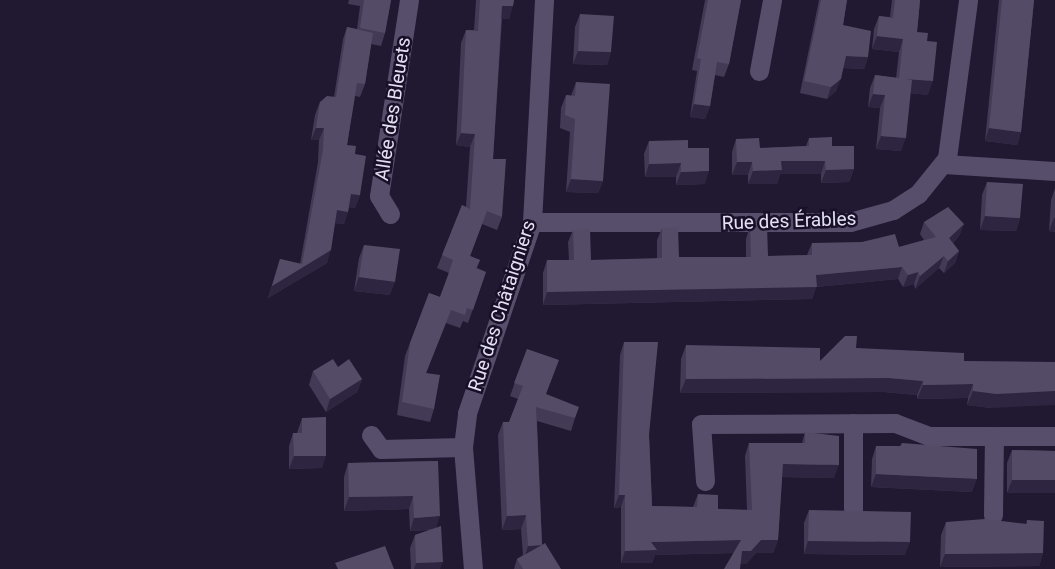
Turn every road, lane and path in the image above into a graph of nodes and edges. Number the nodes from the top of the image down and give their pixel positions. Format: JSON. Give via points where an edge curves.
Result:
{"nodes":[{"id":1,"x":409,"y":0,"type":"edge"},
{"id":2,"x":544,"y":0,"type":"edge"},
{"id":3,"x":772,"y":0,"type":"edge"},
{"id":4,"x":968,"y":0,"type":"edge"},
{"id":5,"x":759,"y":71,"type":"dead end"},
{"id":6,"x":944,"y":164,"type":"junction"},
{"id":7,"x":1055,"y":171,"type":"edge"},
{"id":8,"x":390,"y":214,"type":"dead end"},
{"id":9,"x":532,"y":222,"type":"junction"},
{"id":10,"x":853,"y":423,"type":"junction"},
{"id":11,"x":371,"y":435,"type":"dead end"},
{"id":12,"x":994,"y":436,"type":"junction"},
{"id":13,"x":1055,"y":436,"type":"edge"},
{"id":14,"x":463,"y":447,"type":"junction"},
{"id":15,"x":705,"y":481,"type":"dead end"},
{"id":16,"x":853,"y":509,"type":"edge"},
{"id":17,"x":993,"y":515,"type":"dead end"},
{"id":18,"x":473,"y":569,"type":"edge"}],
"edges":[{"from":1,"to":8,"type":"street","name":"Allée des Bleuets","via":[[379,197]]},
{"from":2,"to":9,"type":"street","name":"Rue des Châtaigniers"},
{"from":3,"to":5,"type":"street"},
{"from":4,"to":6,"type":"street","name":"Rue des Érables","via":[[952,137]]},
{"from":6,"to":7,"type":"street"},
{"from":6,"to":9,"type":"street","name":"Rue des Érables","via":[[907,203],[850,222]]},
{"from":9,"to":14,"type":"street","name":"Rue des Châtaigniers","via":[[467,413]]},
{"from":10,"to":12,"type":"street","via":[[895,423],[929,436]]},
{"from":10,"to":15,"type":"street","via":[[701,424]]},
{"from":10,"to":16,"type":"street"},
{"from":11,"to":14,"type":"street","via":[[381,449]]},
{"from":12,"to":13,"type":"street"},
{"from":12,"to":17,"type":"street"},
{"from":14,"to":18,"type":"street","name":"Rue des Châtaigniers"}]}
